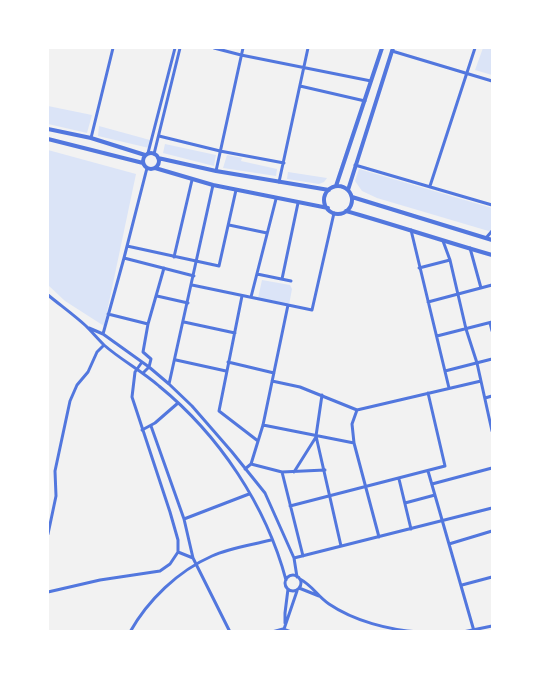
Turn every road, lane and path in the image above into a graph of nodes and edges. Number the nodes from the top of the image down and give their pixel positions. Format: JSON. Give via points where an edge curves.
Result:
{"nodes":[{"id":1,"x":113,"y":48,"type":"edge"},
{"id":2,"x":175,"y":48,"type":"edge"},
{"id":3,"x":180,"y":48,"type":"edge"},
{"id":4,"x":214,"y":48,"type":"edge"},
{"id":5,"x":243,"y":48,"type":"edge"},
{"id":6,"x":308,"y":48,"type":"edge"},
{"id":7,"x":382,"y":48,"type":"edge"},
{"id":8,"x":475,"y":48,"type":"edge"},
{"id":9,"x":393,"y":49,"type":"edge"},
{"id":10,"x":241,"y":55,"type":"junction"},
{"id":11,"x":304,"y":67,"type":"junction"},
{"id":12,"x":466,"y":73,"type":"junction"},
{"id":13,"x":371,"y":81,"type":"junction"},
{"id":14,"x":492,"y":81,"type":"edge"},
{"id":15,"x":300,"y":86,"type":"junction"},
{"id":16,"x":365,"y":101,"type":"junction"},
{"id":17,"x":48,"y":129,"type":"edge"},
{"id":18,"x":159,"y":136,"type":"junction"},
{"id":19,"x":91,"y":138,"type":"junction"},
{"id":20,"x":48,"y":139,"type":"edge"},
{"id":21,"x":220,"y":151,"type":"junction"},
{"id":22,"x":147,"y":154,"type":"junction"},
{"id":23,"x":154,"y":154,"type":"junction"},
{"id":24,"x":158,"y":158,"type":"junction"},
{"id":25,"x":143,"y":163,"type":"junction"},
{"id":26,"x":284,"y":163,"type":"junction"},
{"id":27,"x":355,"y":165,"type":"junction"},
{"id":28,"x":147,"y":168,"type":"junction"},
{"id":29,"x":155,"y":168,"type":"junction"},
{"id":30,"x":216,"y":171,"type":"junction"},
{"id":31,"x":192,"y":180,"type":"junction"},
{"id":32,"x":280,"y":182,"type":"junction"},
{"id":33,"x":213,"y":185,"type":"junction"},
{"id":34,"x":336,"y":186,"type":"junction"},
{"id":35,"x":430,"y":186,"type":"junction"},
{"id":36,"x":236,"y":190,"type":"junction"},
{"id":37,"x":329,"y":190,"type":"junction"},
{"id":38,"x":348,"y":190,"type":"junction"},
{"id":39,"x":352,"y":197,"type":"junction"},
{"id":40,"x":276,"y":199,"type":"junction"},
{"id":41,"x":298,"y":203,"type":"junction"},
{"id":42,"x":492,"y":205,"type":"edge"},
{"id":43,"x":328,"y":208,"type":"junction"},
{"id":44,"x":346,"y":211,"type":"junction"},
{"id":45,"x":334,"y":213,"type":"junction"},
{"id":46,"x":228,"y":225,"type":"junction"},
{"id":47,"x":411,"y":229,"type":"junction"},
{"id":48,"x":492,"y":231,"type":"edge"},
{"id":49,"x":267,"y":233,"type":"junction"},
{"id":50,"x":486,"y":238,"type":"junction"},
{"id":51,"x":492,"y":240,"type":"edge"},
{"id":52,"x":443,"y":241,"type":"junction"},
{"id":53,"x":127,"y":246,"type":"junction"},
{"id":54,"x":470,"y":248,"type":"junction"},
{"id":55,"x":492,"y":255,"type":"edge"},
{"id":56,"x":174,"y":257,"type":"junction"},
{"id":57,"x":124,"y":258,"type":"junction"},
{"id":58,"x":450,"y":260,"type":"junction"},
{"id":59,"x":197,"y":262,"type":"junction"},
{"id":60,"x":164,"y":268,"type":"junction"},
{"id":61,"x":419,"y":268,"type":"junction"},
{"id":62,"x":257,"y":274,"type":"junction"},
{"id":63,"x":194,"y":276,"type":"junction"},
{"id":64,"x":282,"y":279,"type":"junction"},
{"id":65,"x":291,"y":281,"type":"dead end"},
{"id":66,"x":192,"y":285,"type":"junction"},
{"id":67,"x":492,"y":285,"type":"edge"},
{"id":68,"x":481,"y":288,"type":"junction"},
{"id":69,"x":458,"y":294,"type":"junction"},
{"id":70,"x":48,"y":295,"type":"edge"},
{"id":71,"x":157,"y":296,"type":"junction"},
{"id":72,"x":242,"y":296,"type":"junction"},
{"id":73,"x":251,"y":297,"type":"junction"},
{"id":74,"x":428,"y":302,"type":"junction"},
{"id":75,"x":188,"y":303,"type":"junction"},
{"id":76,"x":288,"y":306,"type":"junction"},
{"id":77,"x":108,"y":314,"type":"junction"},
{"id":78,"x":184,"y":322,"type":"junction"},
{"id":79,"x":492,"y":322,"type":"edge"},
{"id":80,"x":148,"y":324,"type":"junction"},
{"id":81,"x":86,"y":326,"type":"junction"},
{"id":82,"x":466,"y":329,"type":"junction"},
{"id":83,"x":492,"y":331,"type":"edge"},
{"id":84,"x":235,"y":333,"type":"junction"},
{"id":85,"x":103,"y":334,"type":"junction"},
{"id":86,"x":436,"y":336,"type":"junction"},
{"id":87,"x":104,"y":345,"type":"junction"},
{"id":88,"x":492,"y":359,"type":"edge"},
{"id":89,"x":176,"y":360,"type":"junction"},
{"id":90,"x":142,"y":362,"type":"junction"},
{"id":91,"x":228,"y":362,"type":"junction"},
{"id":92,"x":477,"y":363,"type":"junction"},
{"id":93,"x":149,"y":367,"type":"junction"},
{"id":94,"x":137,"y":369,"type":"junction"},
{"id":95,"x":445,"y":370,"type":"junction"},
{"id":96,"x":226,"y":371,"type":"junction"},
{"id":97,"x":274,"y":373,"type":"junction"},
{"id":98,"x":143,"y":374,"type":"junction"},
{"id":99,"x":481,"y":380,"type":"junction"},
{"id":100,"x":272,"y":381,"type":"junction"},
{"id":101,"x":169,"y":384,"type":"junction"},
{"id":102,"x":449,"y":388,"type":"junction"},
{"id":103,"x":428,"y":393,"type":"junction"},
{"id":104,"x":322,"y":395,"type":"junction"},
{"id":105,"x":492,"y":396,"type":"edge"},
{"id":106,"x":485,"y":398,"type":"junction"},
{"id":107,"x":178,"y":402,"type":"junction"},
{"id":108,"x":357,"y":410,"type":"junction"},
{"id":109,"x":263,"y":425,"type":"junction"},
{"id":110,"x":152,"y":426,"type":"junction"},
{"id":111,"x":142,"y":430,"type":"junction"},
{"id":112,"x":492,"y":431,"type":"edge"},
{"id":113,"x":316,"y":436,"type":"junction"},
{"id":114,"x":258,"y":441,"type":"junction"},
{"id":115,"x":354,"y":443,"type":"junction"},
{"id":116,"x":251,"y":464,"type":"junction"},
{"id":117,"x":492,"y":468,"type":"edge"},
{"id":118,"x":244,"y":469,"type":"junction"},
{"id":119,"x":325,"y":470,"type":"junction"},
{"id":120,"x":428,"y":471,"type":"junction"},
{"id":121,"x":282,"y":472,"type":"junction"},
{"id":122,"x":294,"y":473,"type":"junction"},
{"id":123,"x":399,"y":479,"type":"junction"},
{"id":124,"x":432,"y":484,"type":"junction"},
{"id":125,"x":366,"y":487,"type":"junction"},
{"id":126,"x":249,"y":494,"type":"junction"},
{"id":127,"x":330,"y":495,"type":"junction"},
{"id":128,"x":434,"y":495,"type":"junction"},
{"id":129,"x":405,"y":503,"type":"junction"},
{"id":130,"x":290,"y":506,"type":"junction"},
{"id":131,"x":492,"y":508,"type":"edge"},
{"id":132,"x":184,"y":519,"type":"junction"},
{"id":133,"x":441,"y":521,"type":"junction"},
{"id":134,"x":411,"y":529,"type":"junction"},
{"id":135,"x":492,"y":531,"type":"edge"},
{"id":136,"x":48,"y":534,"type":"edge"},
{"id":137,"x":379,"y":537,"type":"junction"},
{"id":138,"x":272,"y":540,"type":"junction"},
{"id":139,"x":449,"y":544,"type":"junction"},
{"id":140,"x":341,"y":546,"type":"junction"},
{"id":141,"x":178,"y":552,"type":"junction"},
{"id":142,"x":303,"y":556,"type":"junction"},
{"id":143,"x":193,"y":558,"type":"junction"},
{"id":144,"x":294,"y":558,"type":"junction"},
{"id":145,"x":197,"y":564,"type":"junction"},
{"id":146,"x":492,"y":577,"type":"edge"},
{"id":147,"x":298,"y":578,"type":"junction"},
{"id":148,"x":286,"y":580,"type":"junction"},
{"id":149,"x":462,"y":585,"type":"junction"},
{"id":150,"x":48,"y":587,"type":"edge"},
{"id":151,"x":288,"y":589,"type":"junction"},
{"id":152,"x":298,"y":589,"type":"junction"},
{"id":153,"x":48,"y":592,"type":"edge"},
{"id":154,"x":320,"y":596,"type":"junction"},
{"id":155,"x":285,"y":623,"type":"junction"},
{"id":156,"x":492,"y":626,"type":"edge"},
{"id":157,"x":283,"y":630,"type":"edge"},
{"id":158,"x":399,"y":630,"type":"edge"},
{"id":159,"x":474,"y":630,"type":"edge"},
{"id":160,"x":130,"y":632,"type":"edge"},
{"id":161,"x":230,"y":632,"type":"edge"},
{"id":162,"x":272,"y":632,"type":"edge"},
{"id":163,"x":291,"y":632,"type":"edge"},
{"id":164,"x":419,"y":632,"type":"edge"},
{"id":165,"x":463,"y":632,"type":"edge"}],
"edges":[{"from":1,"to":19,"type":"street"},
{"from":2,"to":22,"type":"street"},
{"from":3,"to":18,"type":"street"},
{"from":4,"to":10,"type":"street"},
{"from":5,"to":10,"type":"street"},
{"from":6,"to":11,"type":"street"},
{"from":7,"to":13,"type":"street"},
{"from":8,"to":12,"type":"street"},
{"from":9,"to":12,"type":"street"},
{"from":9,"to":27,"type":"street"},
{"from":10,"to":11,"type":"street"},
{"from":10,"to":21,"type":"street"},
{"from":11,"to":13,"type":"street"},
{"from":11,"to":15,"type":"street"},
{"from":12,"to":14,"type":"street"},
{"from":12,"to":35,"type":"street"},
{"from":13,"to":16,"type":"street"},
{"from":15,"to":16,"type":"street"},
{"from":15,"to":26,"type":"street"},
{"from":16,"to":34,"type":"street"},
{"from":17,"to":19,"type":"street"},
{"from":18,"to":21,"type":"street"},
{"from":18,"to":23,"type":"street"},
{"from":19,"to":22,"type":"street"},
{"from":20,"to":25,"type":"street"},
{"from":21,"to":26,"type":"street"},
{"from":21,"to":30,"type":"street"},
{"from":22,"to":23,"type":"street"},
{"from":22,"to":25,"type":"street"},
{"from":23,"to":24,"type":"street"},
{"from":24,"to":29,"type":"street"},
{"from":24,"to":30,"type":"street"},
{"from":25,"to":28,"type":"street"},
{"from":26,"to":32,"type":"street"},
{"from":27,"to":35,"type":"street"},
{"from":27,"to":38,"type":"street"},
{"from":28,"to":29,"type":"street"},
{"from":28,"to":53,"type":"street"},
{"from":29,"to":31,"type":"street"},
{"from":30,"to":32,"type":"street"},
{"from":31,"to":33,"type":"street"},
{"from":31,"to":56,"type":"street"},
{"from":32,"to":37,"type":"street"},
{"from":33,"to":36,"type":"street"},
{"from":33,"to":59,"type":"street"},
{"from":34,"to":37,"type":"street"},
{"from":34,"to":38,"type":"street"},
{"from":35,"to":42,"type":"street"},
{"from":36,"to":40,"type":"street"},
{"from":36,"to":46,"type":"street"},
{"from":37,"to":43,"type":"street","via":[[325,201]]},
{"from":38,"to":39,"type":"street"},
{"from":39,"to":44,"type":"street"},
{"from":39,"to":50,"type":"street"},
{"from":40,"to":41,"type":"street"},
{"from":40,"to":49,"type":"street"},
{"from":41,"to":43,"type":"street"},
{"from":41,"to":64,"type":"street"},
{"from":43,"to":45,"type":"street"},
{"from":44,"to":45,"type":"street"},
{"from":44,"to":47,"type":"street"},
{"from":45,"to":76,"type":"street","via":[[312,310]]},
{"from":46,"to":49,"type":"street"},
{"from":46,"to":59,"type":"street","via":[[219,266]]},
{"from":47,"to":52,"type":"street"},
{"from":47,"to":61,"type":"street"},
{"from":48,"to":50,"type":"street"},
{"from":49,"to":62,"type":"street"},
{"from":50,"to":51,"type":"street"},
{"from":52,"to":54,"type":"street"},
{"from":52,"to":58,"type":"street"},
{"from":53,"to":56,"type":"street"},
{"from":53,"to":57,"type":"street"},
{"from":54,"to":55,"type":"street"},
{"from":54,"to":68,"type":"street"},
{"from":56,"to":59,"type":"street"},
{"from":57,"to":60,"type":"street"},
{"from":57,"to":77,"type":"street"},
{"from":58,"to":61,"type":"street"},
{"from":58,"to":69,"type":"street"},
{"from":59,"to":63,"type":"street"},
{"from":60,"to":63,"type":"street"},
{"from":60,"to":71,"type":"street"},
{"from":61,"to":74,"type":"street"},
{"from":62,"to":64,"type":"street"},
{"from":62,"to":73,"type":"street"},
{"from":63,"to":66,"type":"street"},
{"from":64,"to":65,"type":"street"},
{"from":66,"to":72,"type":"street"},
{"from":66,"to":75,"type":"street"},
{"from":67,"to":68,"type":"street"},
{"from":68,"to":69,"type":"street"},
{"from":69,"to":74,"type":"street"},
{"from":69,"to":82,"type":"street"},
{"from":70,"to":81,"type":"street"},
{"from":71,"to":75,"type":"street"},
{"from":71,"to":80,"type":"street"},
{"from":72,"to":73,"type":"street"},
{"from":72,"to":84,"type":"street"},
{"from":73,"to":76,"type":"street"},
{"from":74,"to":86,"type":"street"},
{"from":75,"to":78,"type":"street"},
{"from":76,"to":97,"type":"street"},
{"from":77,"to":80,"type":"street"},
{"from":77,"to":85,"type":"street"},
{"from":78,"to":84,"type":"street"},
{"from":78,"to":89,"type":"street"},
{"from":79,"to":82,"type":"street"},
{"from":79,"to":83,"type":"street"},
{"from":80,"to":93,"type":"street","via":[[143,352],[151,359]]},
{"from":81,"to":85,"type":"street"},
{"from":81,"to":87,"type":"street"},
{"from":82,"to":86,"type":"street"},
{"from":82,"to":92,"type":"street"},
{"from":84,"to":91,"type":"street"},
{"from":85,"to":90,"type":"street"},
{"from":86,"to":95,"type":"street"},
{"from":87,"to":94,"type":"street"},
{"from":87,"to":136,"type":"street","via":[[70,401],[55,471],[56,496]]},
{"from":88,"to":92,"type":"street"},
{"from":89,"to":96,"type":"street"},
{"from":89,"to":101,"type":"street"},
{"from":90,"to":93,"type":"street"},
{"from":90,"to":94,"type":"street"},
{"from":91,"to":96,"type":"street"},
{"from":91,"to":97,"type":"street"},
{"from":92,"to":95,"type":"street"},
{"from":92,"to":99,"type":"street"},
{"from":93,"to":98,"type":"street"},
{"from":93,"to":101,"type":"street"},
{"from":94,"to":98,"type":"street"},
{"from":94,"to":111,"type":"street","via":[[132,397]]},
{"from":95,"to":102,"type":"street"},
{"from":96,"to":114,"type":"street","via":[[219,411]]},
{"from":97,"to":100,"type":"street"},
{"from":98,"to":107,"type":"street"},
{"from":99,"to":102,"type":"street"},
{"from":99,"to":106,"type":"street"},
{"from":100,"to":104,"type":"street"},
{"from":100,"to":109,"type":"street"},
{"from":101,"to":118,"type":"street","via":[[211,427]]},
{"from":102,"to":103,"type":"street"},
{"from":103,"to":108,"type":"street"},
{"from":103,"to":120,"type":"street","via":[[445,466]]},
{"from":104,"to":108,"type":"street"},
{"from":104,"to":113,"type":"street"},
{"from":105,"to":106,"type":"street"},
{"from":106,"to":112,"type":"street"},
{"from":107,"to":110,"type":"street"},
{"from":107,"to":126,"type":"street","via":[[216,444]]},
{"from":108,"to":115,"type":"street","via":[[352,424]]},
{"from":109,"to":113,"type":"street"},
{"from":109,"to":114,"type":"street"},
{"from":110,"to":111,"type":"street"},
{"from":110,"to":132,"type":"street"},
{"from":111,"to":141,"type":"street","via":[[170,512]]},
{"from":113,"to":115,"type":"street"},
{"from":113,"to":119,"type":"street"},
{"from":113,"to":122,"type":"street"},
{"from":114,"to":116,"type":"street"},
{"from":115,"to":125,"type":"street"},
{"from":116,"to":118,"type":"street"},
{"from":116,"to":121,"type":"street"},
{"from":117,"to":124,"type":"street"},
{"from":118,"to":144,"type":"street","via":[[265,493]]},
{"from":119,"to":122,"type":"street"},
{"from":119,"to":127,"type":"street"},
{"from":120,"to":123,"type":"street"},
{"from":120,"to":124,"type":"street"},
{"from":121,"to":122,"type":"street"},
{"from":121,"to":130,"type":"street"},
{"from":123,"to":125,"type":"street"},
{"from":123,"to":129,"type":"street"},
{"from":124,"to":128,"type":"street"},
{"from":125,"to":127,"type":"street"},
{"from":125,"to":137,"type":"street"},
{"from":126,"to":132,"type":"street"},
{"from":126,"to":138,"type":"street"},
{"from":127,"to":130,"type":"street"},
{"from":127,"to":140,"type":"street"},
{"from":128,"to":129,"type":"street"},
{"from":128,"to":133,"type":"street"},
{"from":129,"to":134,"type":"street"},
{"from":130,"to":142,"type":"street"},
{"from":131,"to":133,"type":"street"},
{"from":132,"to":143,"type":"street"},
{"from":133,"to":134,"type":"street"},
{"from":133,"to":139,"type":"street"},
{"from":134,"to":137,"type":"street"},
{"from":135,"to":139,"type":"street"},
{"from":137,"to":140,"type":"street"},
{"from":138,"to":145,"type":"street","via":[[213,556]]},
{"from":138,"to":148,"type":"street"},
{"from":139,"to":149,"type":"street"},
{"from":140,"to":142,"type":"street"},
{"from":141,"to":143,"type":"street"},
{"from":141,"to":153,"type":"street","via":[[160,571]]},
{"from":142,"to":144,"type":"street"},
{"from":143,"to":145,"type":"street"},
{"from":144,"to":147,"type":"street"},
{"from":145,"to":160,"type":"street","via":[[156,597]]},
{"from":145,"to":161,"type":"street"},
{"from":146,"to":149,"type":"street"},
{"from":147,"to":148,"type":"street","via":[[292,576]]},
{"from":147,"to":152,"type":"street","via":[[301,584]]},
{"from":147,"to":154,"type":"street"},
{"from":148,"to":151,"type":"street"},
{"from":149,"to":159,"type":"street"},
{"from":150,"to":153,"type":"street"},
{"from":151,"to":152,"type":"street"},
{"from":151,"to":155,"type":"street"},
{"from":152,"to":154,"type":"street"},
{"from":152,"to":155,"type":"street"},
{"from":154,"to":158,"type":"street","via":[[338,610],[356,618]]},
{"from":155,"to":157,"type":"street"},
{"from":156,"to":159,"type":"street"},
{"from":157,"to":162,"type":"street"},
{"from":157,"to":163,"type":"street"},
{"from":158,"to":164,"type":"street"},
{"from":159,"to":165,"type":"street"}]}
